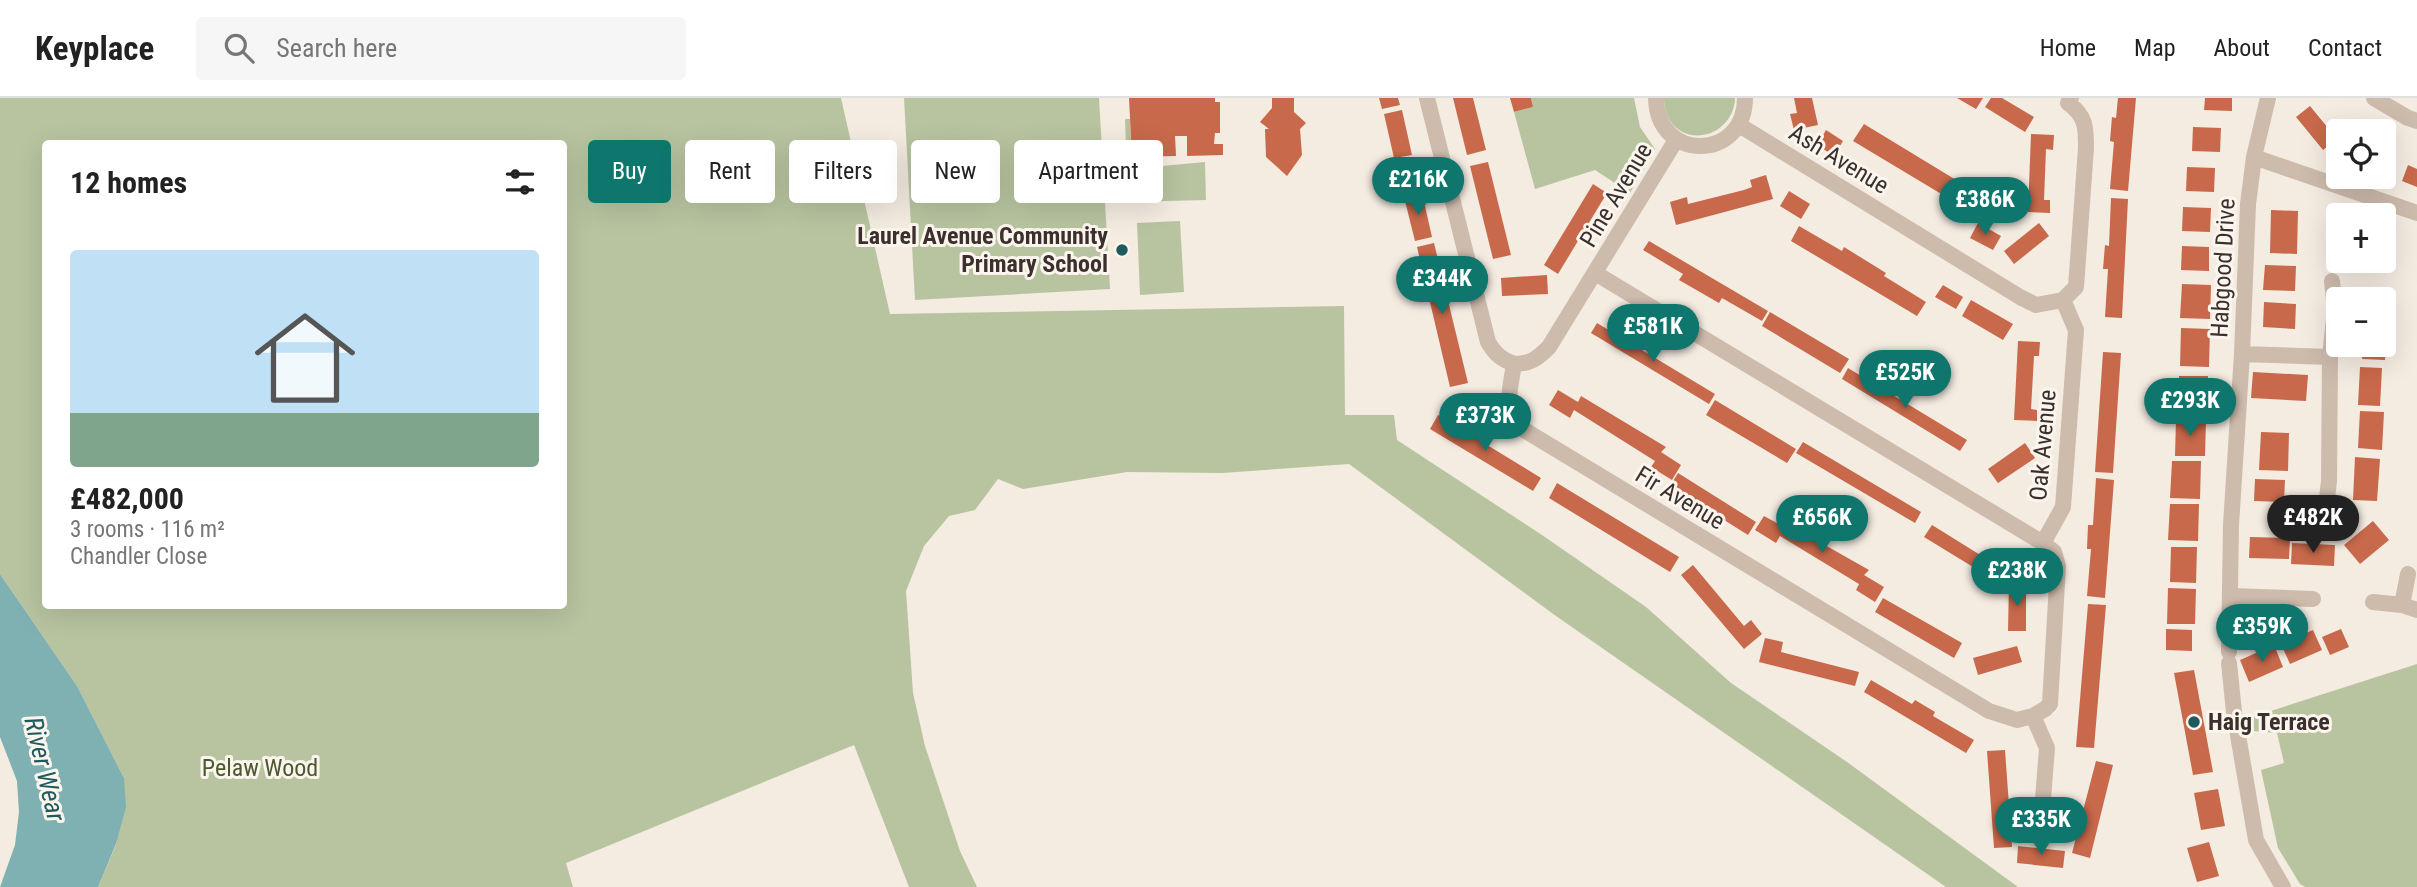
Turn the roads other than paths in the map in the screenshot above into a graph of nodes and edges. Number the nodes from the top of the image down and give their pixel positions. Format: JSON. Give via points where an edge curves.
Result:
{"nodes":[{"id":1,"x":1427,"y":98,"type":"edge"},
{"id":2,"x":1656,"y":98,"type":"edge"},
{"id":3,"x":1745,"y":98,"type":"edge"},
{"id":4,"x":2268,"y":98,"type":"edge"},
{"id":5,"x":2374,"y":98,"type":"edge"},
{"id":6,"x":2066,"y":100,"type":"edge"},
{"id":7,"x":2417,"y":121,"type":"edge"},
{"id":8,"x":1739,"y":125,"type":"junction"},
{"id":9,"x":1676,"y":140,"type":"junction"},
{"id":10,"x":2254,"y":157,"type":"junction"},
{"id":11,"x":2417,"y":213,"type":"edge"},
{"id":12,"x":1595,"y":273,"type":"junction"},
{"id":13,"x":2332,"y":281,"type":"dead end"},
{"id":14,"x":2333,"y":287,"type":"edge"},
{"id":15,"x":2063,"y":300,"type":"junction"},
{"id":16,"x":2242,"y":354,"type":"junction"},
{"id":17,"x":2326,"y":357,"type":"edge"},
{"id":18,"x":2330,"y":357,"type":"edge"},
{"id":19,"x":1508,"y":362,"type":"junction"},
{"id":20,"x":2326,"y":507,"type":"dead end"},
{"id":21,"x":2043,"y":543,"type":"junction"},
{"id":22,"x":2408,"y":574,"type":"dead end"},
{"id":23,"x":2231,"y":596,"type":"junction"},
{"id":24,"x":2313,"y":599,"type":"dead end"},
{"id":25,"x":2373,"y":602,"type":"dead end"},
{"id":26,"x":2409,"y":608,"type":"edge"},
{"id":27,"x":2033,"y":716,"type":"junction"},
{"id":28,"x":2041,"y":825,"type":"dead end"},
{"id":29,"x":2283,"y":887,"type":"edge"}],
"edges":[{"from":1,"to":19,"type":"street","via":[[1488,342],[1494,353]]},
{"from":2,"to":9,"type":"street","via":[[1664,129]]},
{"from":3,"to":8,"type":"street"},
{"from":4,"to":10,"type":"street","name":"Habgood Drive"},
{"from":5,"to":7,"type":"street"},
{"from":6,"to":15,"type":"street","via":[[2078,110],[2086,127],[2086,148],[2076,287]]},
{"from":8,"to":9,"type":"street","via":[[1729,137],[1711,146]]},
{"from":8,"to":15,"type":"street","name":"Ash Avenue","via":[[2028,301],[2036,305]]},
{"from":9,"to":12,"type":"street","name":"Pine Avenue"},
{"from":10,"to":11,"type":"street"},
{"from":10,"to":16,"type":"street","name":"Habgood Drive"},
{"from":12,"to":19,"type":"street","name":"Pine Avenue","via":[[1549,347],[1527,364]]},
{"from":12,"to":21,"type":"street","name":"Pine Avenue"},
{"from":13,"to":14,"type":"street"},
{"from":15,"to":21,"type":"street","name":"Oak Avenue","via":[[2076,330],[2063,507]]},
{"from":16,"to":17,"type":"street"},
{"from":16,"to":23,"type":"street","name":"Habgood Drive"},
{"from":18,"to":20,"type":"street"},
{"from":19,"to":27,"type":"street","name":"Fir Avenue","via":[[1511,417],[1526,432],[1989,712],[2017,720]]},
{"from":21,"to":27,"type":"street","via":[[2054,552],[2058,566],[2050,704]]},
{"from":22,"to":26,"type":"street"},
{"from":23,"to":24,"type":"street"},
{"from":23,"to":29,"type":"street","name":"Habgood Drive","via":[[2229,658],[2234,712],[2256,840]]},
{"from":25,"to":26,"type":"street"},
{"from":27,"to":28,"type":"street","via":[[2047,748]]}]}
